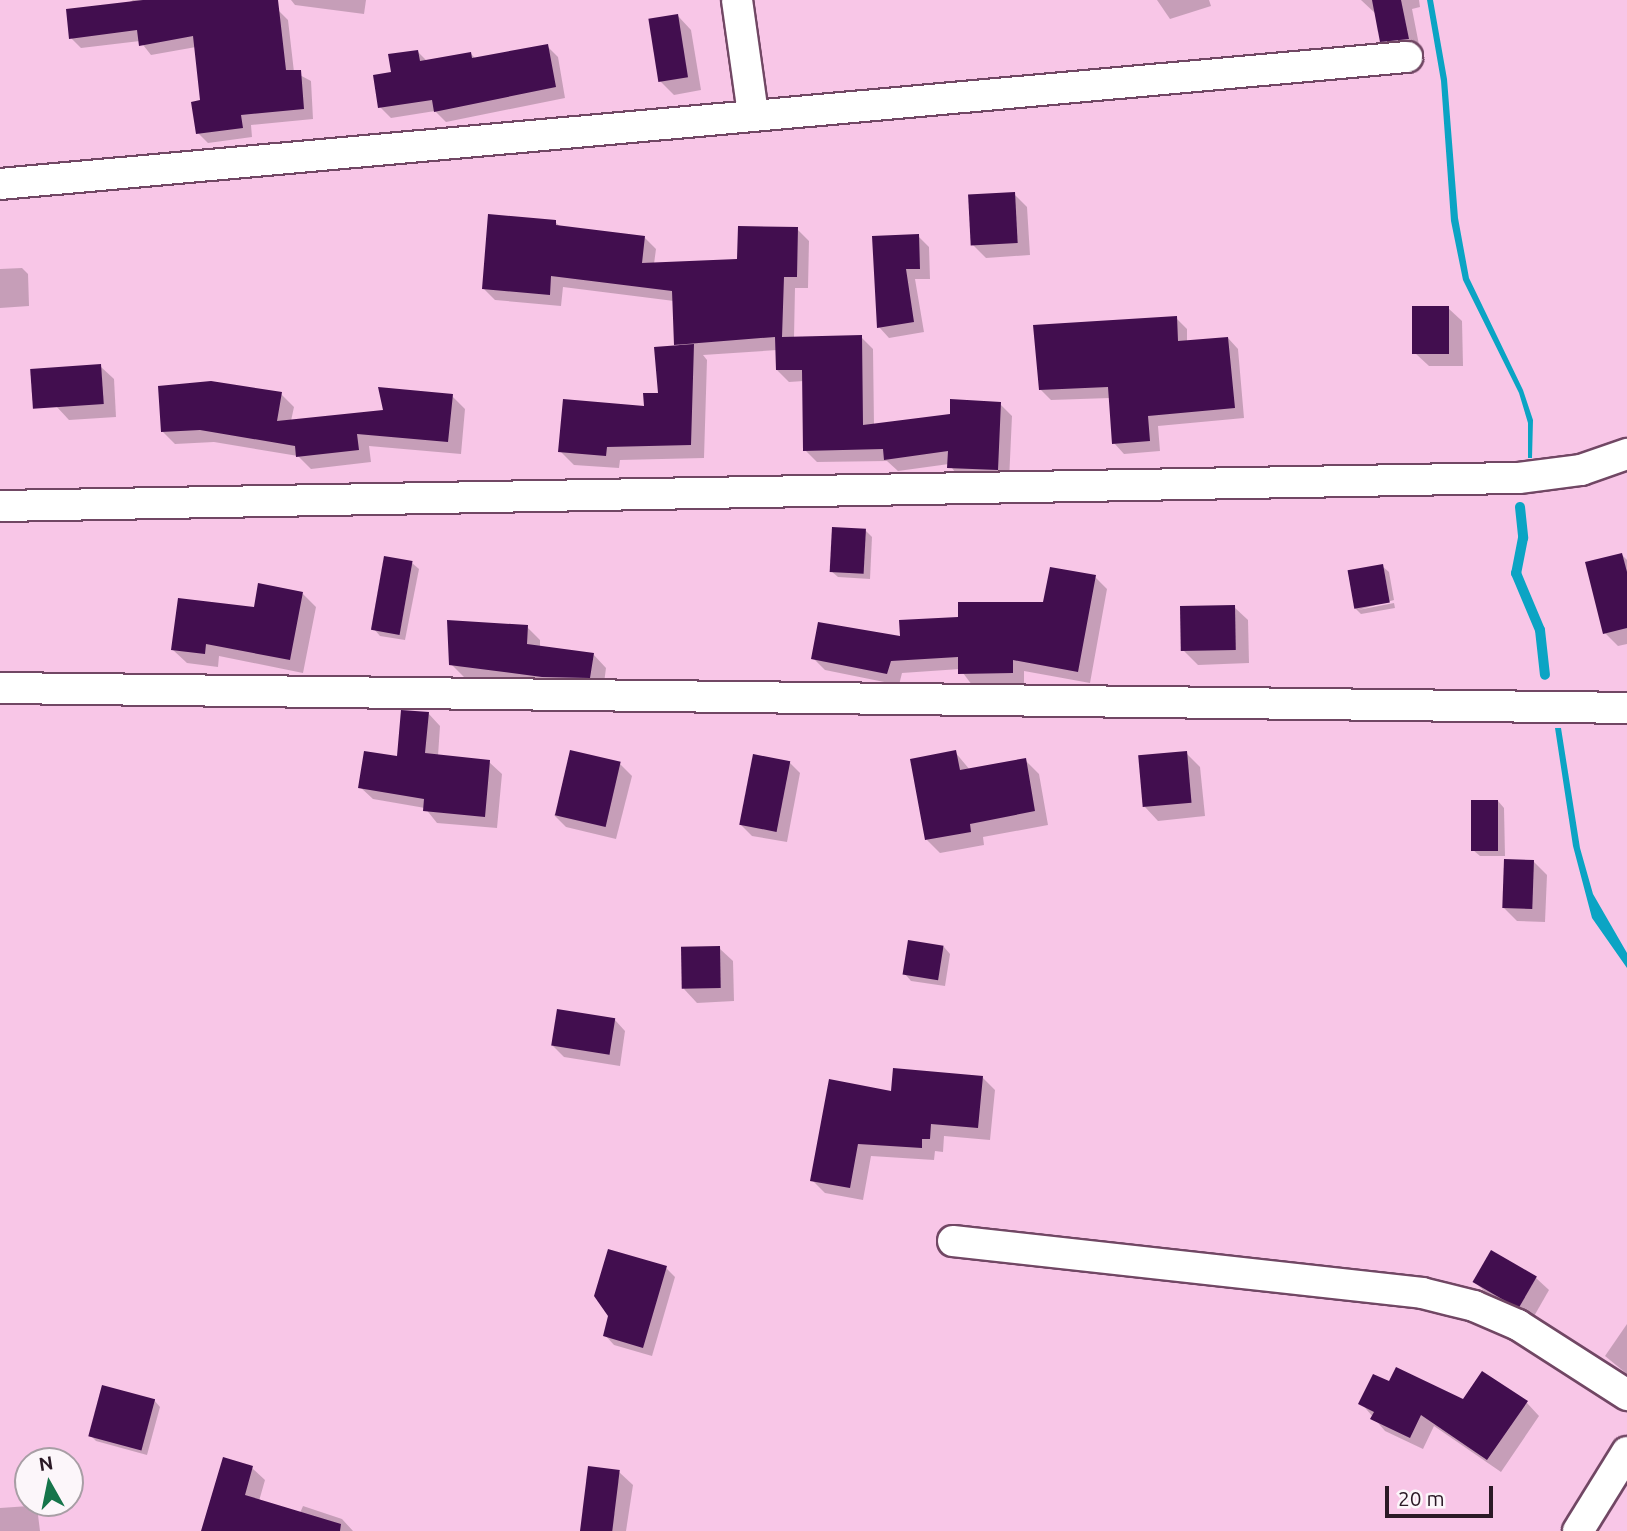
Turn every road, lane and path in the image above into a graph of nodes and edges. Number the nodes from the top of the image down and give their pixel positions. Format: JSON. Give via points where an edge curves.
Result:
{"nodes":[{"id":1,"x":737,"y":0,"type":"edge"},
{"id":2,"x":1407,"y":57,"type":"dead end"},
{"id":3,"x":753,"y":114,"type":"junction"},
{"id":4,"x":0,"y":184,"type":"edge"},
{"id":5,"x":1627,"y":454,"type":"edge"},
{"id":6,"x":0,"y":506,"type":"edge"},
{"id":7,"x":0,"y":688,"type":"edge"},
{"id":8,"x":1627,"y":708,"type":"edge"},
{"id":9,"x":953,"y":1241,"type":"dead end"},
{"id":10,"x":1627,"y":1395,"type":"edge"},
{"id":11,"x":1627,"y":1453,"type":"edge"},
{"id":12,"x":1578,"y":1531,"type":"edge"}],
"edges":[{"from":1,"to":3,"type":"street"},
{"from":2,"to":3,"type":"street"},
{"from":3,"to":4,"type":"street"},
{"from":5,"to":6,"type":"street","via":[[1581,470],[1519,478]]},
{"from":7,"to":8,"type":"street"},
{"from":9,"to":10,"type":"street","via":[[1422,1293],[1474,1306],[1518,1325]]},
{"from":11,"to":12,"type":"street"}]}
